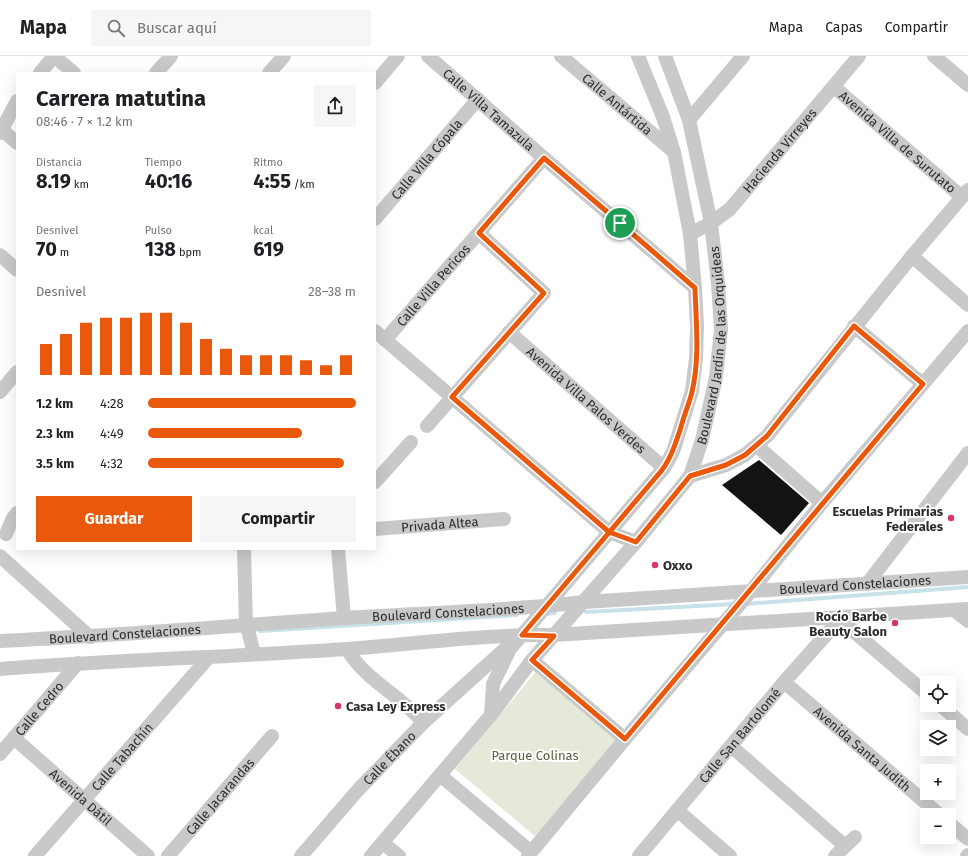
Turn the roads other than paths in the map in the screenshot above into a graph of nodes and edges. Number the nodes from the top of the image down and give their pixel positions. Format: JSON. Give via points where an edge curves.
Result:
{"nodes":[{"id":1,"x":54,"y":56,"type":"edge"},
{"id":2,"x":171,"y":56,"type":"edge"},
{"id":3,"x":284,"y":56,"type":"edge"},
{"id":4,"x":398,"y":56,"type":"edge"},
{"id":5,"x":428,"y":56,"type":"edge"},
{"id":6,"x":561,"y":56,"type":"edge"},
{"id":7,"x":638,"y":56,"type":"edge"},
{"id":8,"x":665,"y":56,"type":"edge"},
{"id":9,"x":743,"y":56,"type":"edge"},
{"id":10,"x":859,"y":56,"type":"edge"},
{"id":11,"x":934,"y":56,"type":"edge"},
{"id":12,"x":41,"y":72,"type":"edge"},
{"id":13,"x":73,"y":72,"type":"edge"},
{"id":14,"x":157,"y":72,"type":"edge"},
{"id":15,"x":270,"y":72,"type":"edge"},
{"id":16,"x":376,"y":82,"type":"edge"},
{"id":17,"x":968,"y":85,"type":"edge"},
{"id":18,"x":834,"y":87,"type":"junction"},
{"id":19,"x":478,"y":99,"type":"junction"},
{"id":20,"x":16,"y":103,"type":"edge"},
{"id":21,"x":689,"y":120,"type":"junction"},
{"id":22,"x":0,"y":131,"type":"edge"},
{"id":23,"x":16,"y":143,"type":"edge"},
{"id":24,"x":674,"y":152,"type":"junction"},
{"id":25,"x":544,"y":158,"type":"junction"},
{"id":26,"x":965,"y":194,"type":"edge"},
{"id":27,"x":376,"y":218,"type":"edge"},
{"id":28,"x":711,"y":223,"type":"junction"},
{"id":29,"x":479,"y":233,"type":"junction"},
{"id":30,"x":690,"y":234,"type":"junction"},
{"id":31,"x":0,"y":255,"type":"edge"},
{"id":32,"x":912,"y":256,"type":"junction"},
{"id":33,"x":16,"y":269,"type":"edge"},
{"id":34,"x":695,"y":288,"type":"junction"},
{"id":35,"x":968,"y":305,"type":"edge"},
{"id":36,"x":854,"y":326,"type":"junction"},
{"id":37,"x":968,"y":331,"type":"edge"},
{"id":38,"x":509,"y":332,"type":"junction"},
{"id":39,"x":380,"y":335,"type":"edge"},
{"id":40,"x":16,"y":373,"type":"edge"},
{"id":41,"x":923,"y":384,"type":"junction"},
{"id":42,"x":0,"y":392,"type":"edge"},
{"id":43,"x":452,"y":397,"type":"junction"},
{"id":44,"x":427,"y":426,"type":"dead end"},
{"id":45,"x":411,"y":442,"type":"dead end"},
{"id":46,"x":756,"y":446,"type":"junction"},
{"id":47,"x":968,"y":453,"type":"edge"},
{"id":48,"x":664,"y":468,"type":"junction"},
{"id":49,"x":690,"y":476,"type":"junction"},
{"id":50,"x":376,"y":481,"type":"edge"},
{"id":51,"x":822,"y":503,"type":"junction"},
{"id":52,"x":16,"y":514,"type":"edge"},
{"id":53,"x":504,"y":519,"type":"dead end"},
{"id":54,"x":376,"y":529,"type":"edge"},
{"id":55,"x":609,"y":532,"type":"junction"},
{"id":56,"x":6,"y":534,"type":"dead end"},
{"id":57,"x":636,"y":542,"type":"junction"},
{"id":58,"x":244,"y":550,"type":"edge"},
{"id":59,"x":338,"y":550,"type":"edge"},
{"id":60,"x":2,"y":562,"type":"edge"},
{"id":61,"x":968,"y":577,"type":"edge"},
{"id":62,"x":866,"y":584,"type":"junction"},
{"id":63,"x":746,"y":596,"type":"junction"},
{"id":64,"x":585,"y":602,"type":"junction"},
{"id":65,"x":546,"y":606,"type":"junction"},
{"id":66,"x":961,"y":609,"type":"edge"},
{"id":67,"x":842,"y":617,"type":"junction"},
{"id":68,"x":344,"y":618,"type":"junction"},
{"id":69,"x":968,"y":621,"type":"edge"},
{"id":70,"x":722,"y":625,"type":"junction"},
{"id":71,"x":247,"y":628,"type":"junction"},
{"id":72,"x":522,"y":635,"type":"junction"},
{"id":73,"x":554,"y":636,"type":"junction"},
{"id":74,"x":90,"y":637,"type":"junction"},
{"id":75,"x":0,"y":641,"type":"edge"},
{"id":76,"x":347,"y":649,"type":"junction"},
{"id":77,"x":253,"y":650,"type":"junction"},
{"id":78,"x":209,"y":657,"type":"junction"},
{"id":79,"x":532,"y":660,"type":"junction"},
{"id":80,"x":78,"y":663,"type":"junction"},
{"id":81,"x":0,"y":668,"type":"edge"},
{"id":82,"x":784,"y":682,"type":"junction"},
{"id":83,"x":920,"y":688,"type":"edge"},
{"id":84,"x":948,"y":712,"type":"edge"},
{"id":85,"x":491,"y":715,"type":"junction"},
{"id":86,"x":424,"y":722,"type":"junction"},
{"id":87,"x":968,"y":729,"type":"edge"},
{"id":88,"x":272,"y":736,"type":"dead end"},
{"id":89,"x":14,"y":738,"type":"junction"},
{"id":90,"x":625,"y":739,"type":"junction"},
{"id":91,"x":731,"y":746,"type":"junction"},
{"id":92,"x":0,"y":754,"type":"edge"},
{"id":93,"x":440,"y":775,"type":"junction"},
{"id":94,"x":84,"y":800,"type":"junction"},
{"id":95,"x":932,"y":808,"type":"edge"},
{"id":96,"x":677,"y":810,"type":"junction"},
{"id":97,"x":956,"y":828,"type":"edge"},
{"id":98,"x":968,"y":839,"type":"edge"},
{"id":99,"x":383,"y":842,"type":"junction"},
{"id":100,"x":845,"y":846,"type":"edge"},
{"id":101,"x":530,"y":854,"type":"edge"},
{"id":102,"x":35,"y":856,"type":"edge"},
{"id":103,"x":148,"y":856,"type":"edge"},
{"id":104,"x":168,"y":856,"type":"edge"},
{"id":105,"x":301,"y":856,"type":"edge"},
{"id":106,"x":371,"y":856,"type":"edge"},
{"id":107,"x":399,"y":856,"type":"edge"},
{"id":108,"x":639,"y":856,"type":"edge"},
{"id":109,"x":730,"y":856,"type":"edge"}],
"edges":[{"from":1,"to":12,"type":"street"},
{"from":1,"to":13,"type":"street"},
{"from":2,"to":14,"type":"street"},
{"from":3,"to":15,"type":"street"},
{"from":4,"to":16,"type":"street"},
{"from":5,"to":19,"type":"street","name":"Calle Villa Tamazula"},
{"from":6,"to":24,"type":"street","name":"Calle Antártida"},
{"from":7,"to":24,"type":"street","name":"Boulevard Jardín de las Orquídeas"},
{"from":8,"to":21,"type":"street","name":"Boulevard Jardín de las Orquídeas"},
{"from":9,"to":21,"type":"street"},
{"from":10,"to":18,"type":"street","name":"Hacienda Virreyes"},
{"from":11,"to":17,"type":"street"},
{"from":18,"to":26,"type":"street","name":"Avenida Villa de Surutato"},
{"from":18,"to":28,"type":"street","name":"Hacienda Virreyes","via":[[730,209]]},
{"from":19,"to":25,"type":"street","name":"Calle Villa Tamazula"},
{"from":19,"to":27,"type":"street","name":"Calle Villa Cópala"},
{"from":20,"to":22,"type":"street"},
{"from":21,"to":28,"type":"street","name":"Boulevard Jardín de las Orquídeas"},
{"from":22,"to":23,"type":"street"},
{"from":24,"to":30,"type":"street","name":"Boulevard Jardín de las Orquídeas"},
{"from":25,"to":29,"type":"street","name":"Calle Villa Pericos"},
{"from":25,"to":34,"type":"street","name":"Calle Villa Tamazula"},
{"from":26,"to":32,"type":"street"},
{"from":28,"to":30,"type":"street","name":"Hacienda Virreyes"},
{"from":28,"to":49,"type":"street","name":"Boulevard Jardín de las Orquídeas","via":[[720,330],[716,377],[710,407]]},
{"from":29,"to":38,"type":"street","via":[[544,293]]},
{"from":29,"to":39,"type":"street","name":"Calle Villa Pericos"},
{"from":30,"to":34,"type":"street","name":"Boulevard Jardín de las Orquídeas"},
{"from":31,"to":33,"type":"street"},
{"from":32,"to":35,"type":"street"},
{"from":32,"to":36,"type":"street"},
{"from":34,"to":48,"type":"street","name":"Boulevard Jardín de las Orquídeas","via":[[697,325],[692,391],[673,452]]},
{"from":36,"to":41,"type":"street"},
{"from":36,"to":46,"type":"street","via":[[767,436]]},
{"from":37,"to":41,"type":"street"},
{"from":38,"to":43,"type":"street"},
{"from":38,"to":48,"type":"street","name":"Avenida Villa Palos Verdes"},
{"from":39,"to":43,"type":"street"},
{"from":40,"to":42,"type":"street"},
{"from":41,"to":51,"type":"street"},
{"from":43,"to":44,"type":"street"},
{"from":43,"to":55,"type":"street"},
{"from":45,"to":50,"type":"street"},
{"from":46,"to":49,"type":"street","via":[[726,465]]},
{"from":46,"to":51,"type":"street"},
{"from":47,"to":62,"type":"street"},
{"from":48,"to":55,"type":"street","name":"Boulevard Jardín de las Orquídeas"},
{"from":49,"to":57,"type":"street","name":"Boulevard Jardín de las Orquídeas"},
{"from":51,"to":63,"type":"street"},
{"from":52,"to":56,"type":"street"},
{"from":53,"to":54,"type":"street","name":"Privada Altea"},
{"from":55,"to":57,"type":"street"},
{"from":55,"to":65,"type":"street","name":"Boulevard Jardín de las Orquídeas"},
{"from":57,"to":64,"type":"street","name":"Boulevard Jardín de las Orquídeas"},
{"from":58,"to":71,"type":"street"},
{"from":59,"to":68,"type":"street"},
{"from":60,"to":74,"type":"street"},
{"from":61,"to":62,"type":"street","name":"Boulevard Constelaciones"},
{"from":62,"to":63,"type":"street","name":"Boulevard Constelaciones"},
{"from":63,"to":64,"type":"street","name":"Boulevard Constelaciones"},
{"from":63,"to":70,"type":"street"},
{"from":64,"to":65,"type":"street","name":"Boulevard Constelaciones"},
{"from":64,"to":73,"type":"street","name":"Boulevard Jardín de las Orquídeas"},
{"from":65,"to":68,"type":"street","name":"Boulevard Constelaciones"},
{"from":65,"to":72,"type":"street","name":"Boulevard Jardín de las Orquídeas"},
{"from":66,"to":67,"type":"street","name":"Boulevard Constelaciones"},
{"from":66,"to":69,"type":"street"},
{"from":67,"to":70,"type":"street","name":"Boulevard Constelaciones"},
{"from":67,"to":82,"type":"street","name":"Calle San Bartolomé"},
{"from":67,"to":83,"type":"street","via":[[853,631]]},
{"from":68,"to":71,"type":"street","name":"Boulevard Constelaciones"},
{"from":70,"to":73,"type":"street","name":"Boulevard Constelaciones"},
{"from":70,"to":90,"type":"street"},
{"from":71,"to":74,"type":"street","name":"Boulevard Constelaciones"},
{"from":71,"to":77,"type":"street"},
{"from":72,"to":73,"type":"street","name":"Boulevard Constelaciones"},
{"from":72,"to":76,"type":"street","name":"Boulevard Constelaciones"},
{"from":72,"to":85,"type":"street","via":[[510,649],[493,684]]},
{"from":72,"to":86,"type":"street","name":"Calle Ébano"},
{"from":73,"to":79,"type":"street","name":"Boulevard Jardín de las Orquídeas"},
{"from":74,"to":75,"type":"street","name":"Boulevard Constelaciones"},
{"from":76,"to":77,"type":"street","name":"Boulevard Constelaciones"},
{"from":76,"to":86,"type":"street","via":[[360,668]]},
{"from":77,"to":78,"type":"street","name":"Boulevard Constelaciones"},
{"from":78,"to":80,"type":"street","name":"Boulevard Constelaciones"},
{"from":78,"to":94,"type":"street","name":"Calle Tabachín"},
{"from":79,"to":85,"type":"street","name":"Boulevard Jardín de las Orquídeas"},
{"from":79,"to":90,"type":"street"},
{"from":80,"to":81,"type":"street","name":"Boulevard Constelaciones"},
{"from":80,"to":89,"type":"street","name":"Calle Cedro"},
{"from":82,"to":91,"type":"street","name":"Calle San Bartolomé"},
{"from":82,"to":95,"type":"street","name":"Avenida Santa Judith"},
{"from":84,"to":87,"type":"street"},
{"from":85,"to":93,"type":"street","name":"Boulevard Jardín de las Orquídeas"},
{"from":86,"to":105,"type":"street","name":"Calle Ébano","via":[[358,790]]},
{"from":88,"to":104,"type":"street","name":"Calle Jacarandas"},
{"from":89,"to":92,"type":"street","name":"Calle Cedro"},
{"from":89,"to":94,"type":"street","name":"Avenida Dátil"},
{"from":90,"to":101,"type":"street"},
{"from":91,"to":96,"type":"street","name":"Calle San Bartolomé"},
{"from":91,"to":100,"type":"street"},
{"from":93,"to":99,"type":"street","name":"Boulevard Jardín de las Orquídeas"},
{"from":93,"to":101,"type":"street"},
{"from":94,"to":102,"type":"street","name":"Calle Tabachín"},
{"from":94,"to":103,"type":"street","name":"Avenida Dátil"},
{"from":96,"to":108,"type":"street","name":"Calle San Bartolomé"},
{"from":96,"to":109,"type":"street"},
{"from":97,"to":98,"type":"street"},
{"from":99,"to":106,"type":"street","name":"Boulevard Jardín de las Orquídeas"},
{"from":99,"to":107,"type":"street"}]}
